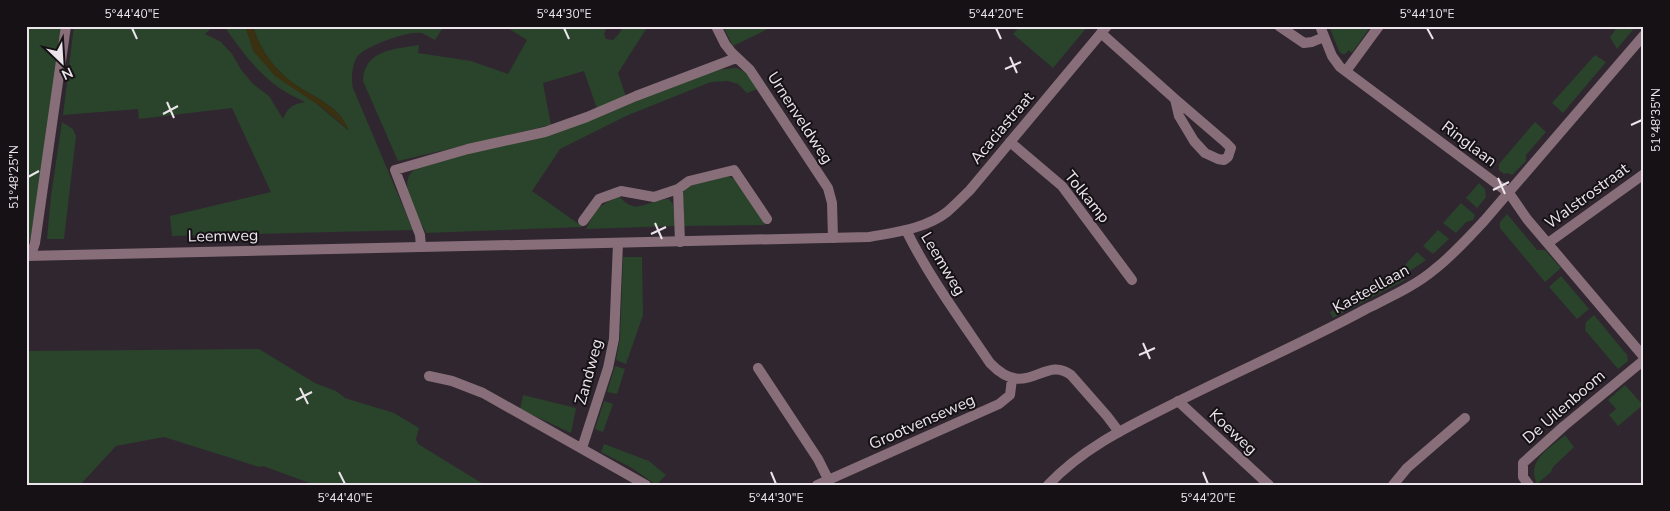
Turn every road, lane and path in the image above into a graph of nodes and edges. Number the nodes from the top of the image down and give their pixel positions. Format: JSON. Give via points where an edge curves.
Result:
{"nodes":[{"id":1,"x":66,"y":26,"type":"edge"},
{"id":2,"x":716,"y":26,"type":"edge"},
{"id":3,"x":1280,"y":26,"type":"edge"},
{"id":4,"x":1320,"y":26,"type":"edge"},
{"id":5,"x":1379,"y":26,"type":"edge"},
{"id":6,"x":1104,"y":30,"type":"edge"},
{"id":7,"x":1644,"y":35,"type":"edge"},
{"id":8,"x":1324,"y":37,"type":"junction"},
{"id":9,"x":736,"y":58,"type":"junction"},
{"id":10,"x":1346,"y":71,"type":"junction"},
{"id":11,"x":1175,"y":99,"type":"junction"},
{"id":12,"x":1010,"y":142,"type":"junction"},
{"id":13,"x":1644,"y":174,"type":"edge"},
{"id":14,"x":678,"y":189,"type":"junction"},
{"id":15,"x":1509,"y":193,"type":"junction"},
{"id":16,"x":766,"y":219,"type":"dead end"},
{"id":17,"x":583,"y":221,"type":"dead end"},
{"id":18,"x":906,"y":230,"type":"junction"},
{"id":19,"x":834,"y":238,"type":"junction"},
{"id":20,"x":680,"y":242,"type":"junction"},
{"id":21,"x":618,"y":243,"type":"junction"},
{"id":22,"x":1548,"y":243,"type":"junction"},
{"id":23,"x":421,"y":247,"type":"junction"},
{"id":24,"x":29,"y":256,"type":"edge"},
{"id":25,"x":1132,"y":280,"type":"dead end"},
{"id":26,"x":1644,"y":358,"type":"edge"},
{"id":27,"x":758,"y":368,"type":"dead end"},
{"id":28,"x":429,"y":376,"type":"dead end"},
{"id":29,"x":1012,"y":379,"type":"junction"},
{"id":30,"x":1178,"y":401,"type":"junction"},
{"id":31,"x":1465,"y":418,"type":"dead end"},
{"id":32,"x":1119,"y":432,"type":"junction"},
{"id":33,"x":582,"y":448,"type":"junction"},
{"id":34,"x":828,"y":479,"type":"junction"},
{"id":35,"x":646,"y":485,"type":"edge"},
{"id":36,"x":818,"y":485,"type":"edge"},
{"id":37,"x":1048,"y":485,"type":"edge"},
{"id":38,"x":1269,"y":485,"type":"edge"},
{"id":39,"x":1392,"y":485,"type":"edge"},
{"id":40,"x":1530,"y":485,"type":"edge"}],
"edges":[{"from":1,"to":24,"type":"street","via":[[35,243]]},
{"from":2,"to":9,"type":"street","name":"Urnenveldweg"},
{"from":3,"to":8,"type":"street","via":[[1304,43]]},
{"from":4,"to":8,"type":"street","name":"Ringlaan"},
{"from":5,"to":10,"type":"street"},
{"from":6,"to":11,"type":"street"},
{"from":6,"to":12,"type":"street","name":"Acaciastraat"},
{"from":7,"to":15,"type":"street","name":"Kasteellaan"},
{"from":8,"to":10,"type":"street","name":"Ringlaan","via":[[1336,62]]},
{"from":9,"to":19,"type":"street","name":"Urnenveldweg","via":[[750,70],[828,188]]},
{"from":9,"to":23,"type":"street","via":[[546,132],[468,149],[395,170],[420,235]]},
{"from":10,"to":15,"type":"street","name":"Ringlaan"},
{"from":11,"to":11,"type":"street","via":[[1179,116],[1194,141],[1205,153],[1218,159],[1228,158],[1231,148]]},
{"from":12,"to":18,"type":"street","name":"Acaciastraat","via":[[970,190],[946,212],[921,226]]},
{"from":12,"to":25,"type":"street","name":"Tolkamp","via":[[1062,186]]},
{"from":13,"to":22,"type":"street","name":"Walstrostraat"},
{"from":14,"to":16,"type":"street","via":[[689,181],[734,170]]},
{"from":14,"to":17,"type":"street","via":[[654,196],[621,191],[599,199]]},
{"from":14,"to":20,"type":"street"},
{"from":15,"to":22,"type":"street","name":"Ringlaan"},
{"from":15,"to":30,"type":"street","name":"Kasteellaan","via":[[1458,249],[1435,270],[1408,287],[1339,324]]},
{"from":18,"to":19,"type":"street","name":"Leemweg","via":[[869,237]]},
{"from":18,"to":29,"type":"street","name":"Leemweg","via":[[918,254],[990,363],[998,372]]},
{"from":19,"to":20,"type":"street","name":"Leemweg"},
{"from":20,"to":21,"type":"street","name":"Leemweg"},
{"from":21,"to":23,"type":"street","name":"Leemweg"},
{"from":21,"to":33,"type":"street","name":"Zandweg","via":[[614,339]]},
{"from":22,"to":26,"type":"street","name":"Ringlaan"},
{"from":23,"to":24,"type":"street","name":"Leemweg"},
{"from":26,"to":40,"type":"street","name":"De Uilenboom","via":[[1523,463],[1523,477]]},
{"from":27,"to":34,"type":"street"},
{"from":28,"to":33,"type":"street","via":[[483,393]]},
{"from":29,"to":32,"type":"street","via":[[1025,379],[1058,368],[1064,370]]},
{"from":29,"to":34,"type":"street","name":"Grootvenseweg","via":[[1010,395],[1000,404]]},
{"from":30,"to":32,"type":"street","name":"Kasteellaan"},
{"from":30,"to":38,"type":"street","name":"Koeweg"},
{"from":31,"to":39,"type":"street"},
{"from":32,"to":37,"type":"street","name":"Kasteellaan","via":[[1082,454]]},
{"from":33,"to":35,"type":"street"},
{"from":34,"to":36,"type":"street","name":"Grootvenseweg"}]}
